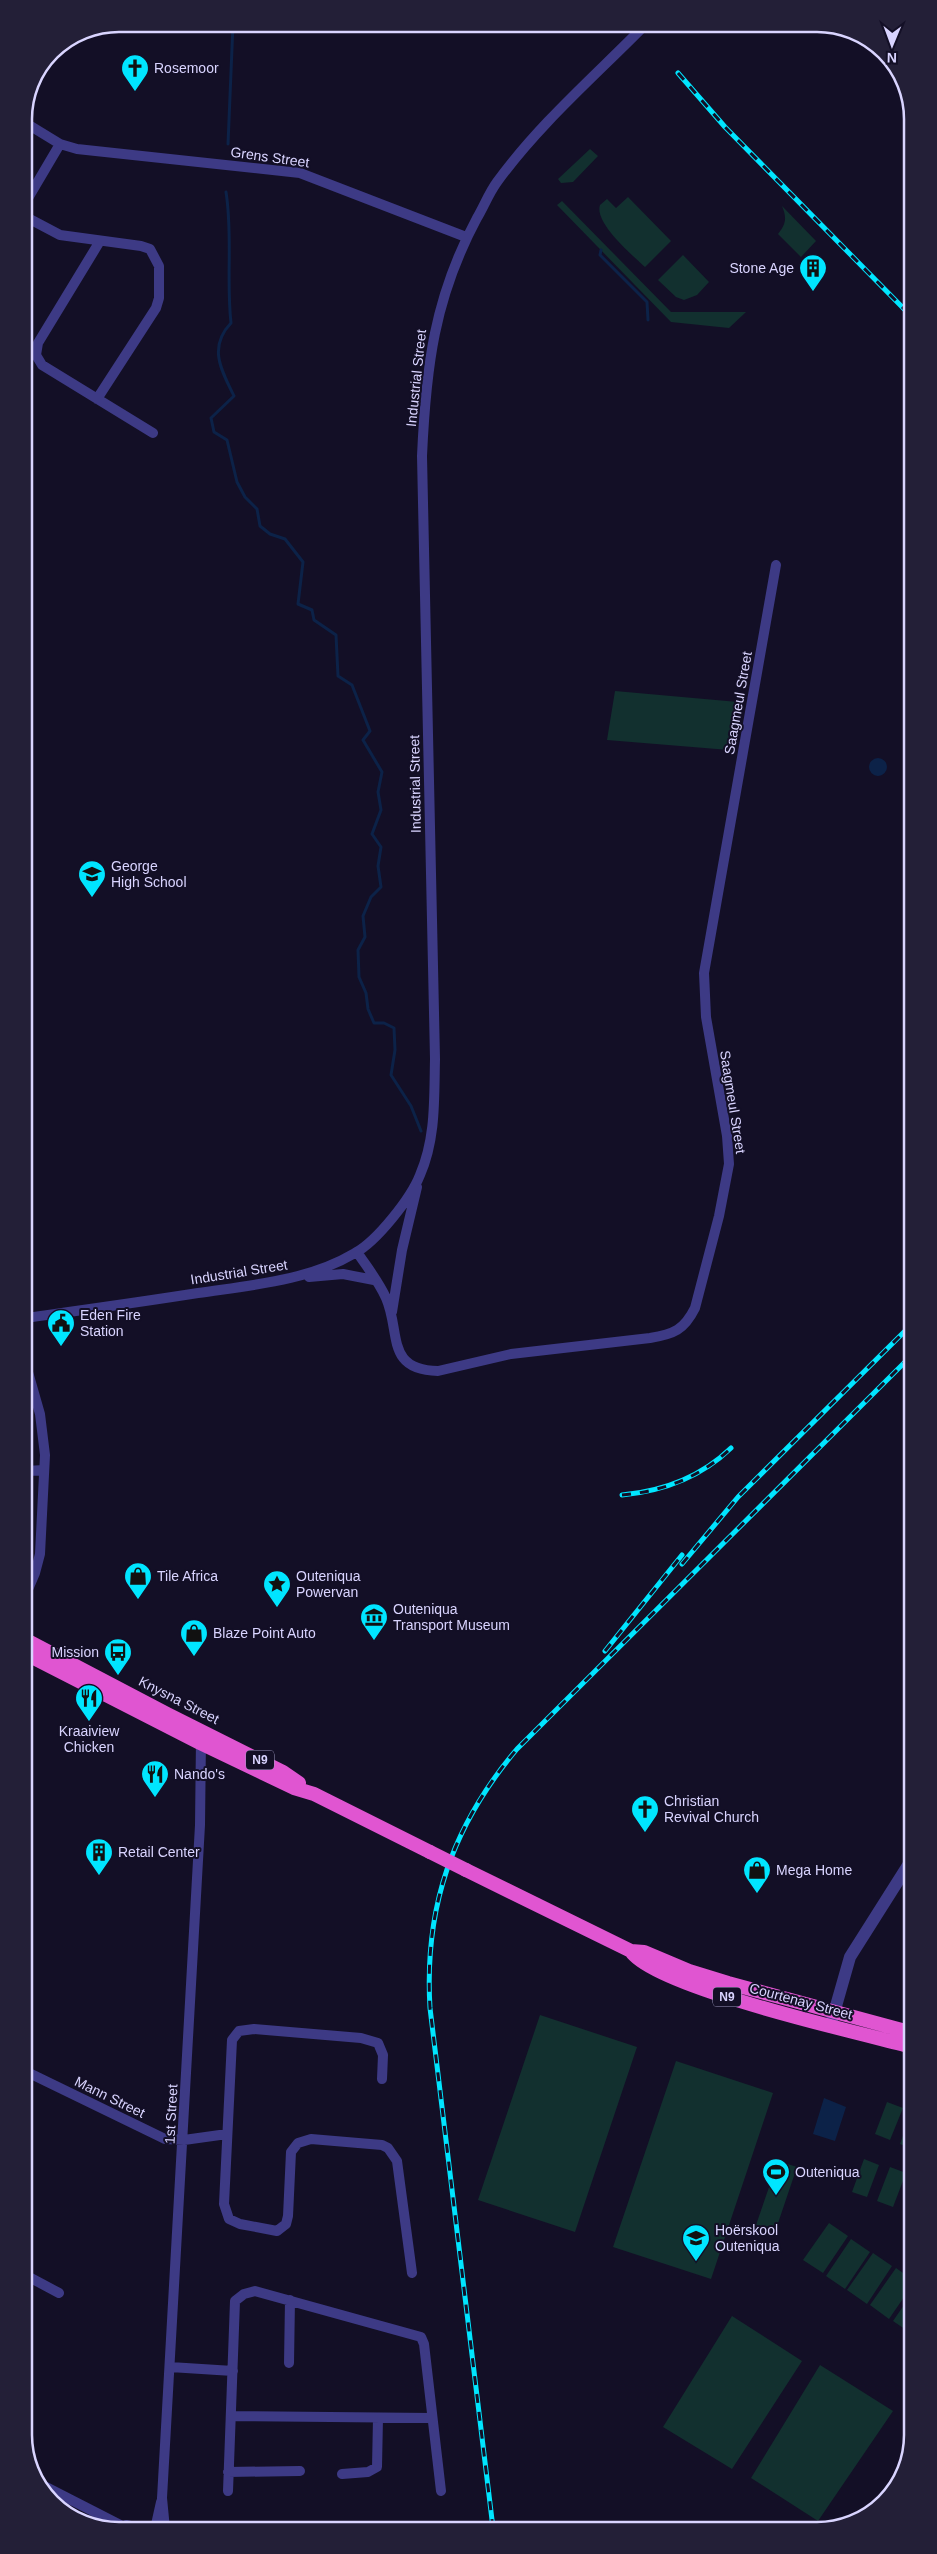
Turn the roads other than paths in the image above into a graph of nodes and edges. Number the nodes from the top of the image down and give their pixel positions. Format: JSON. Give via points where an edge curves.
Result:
{"nodes":[{"id":1,"x":637,"y":33,"type":"edge"},
{"id":2,"x":33,"y":127,"type":"edge"},
{"id":3,"x":60,"y":144,"type":"junction"},
{"id":4,"x":33,"y":190,"type":"edge"},
{"id":5,"x":33,"y":221,"type":"edge"},
{"id":6,"x":466,"y":237,"type":"junction"},
{"id":7,"x":100,"y":240,"type":"junction"},
{"id":8,"x":97,"y":400,"type":"junction"},
{"id":9,"x":153,"y":433,"type":"dead end"},
{"id":10,"x":776,"y":565,"type":"dead end"},
{"id":11,"x":420,"y":1176,"type":"junction"},
{"id":12,"x":357,"y":1252,"type":"junction"},
{"id":13,"x":291,"y":1279,"type":"junction"},
{"id":14,"x":374,"y":1280,"type":"junction"},
{"id":15,"x":32,"y":1317,"type":"edge"},
{"id":16,"x":391,"y":1317,"type":"junction"},
{"id":17,"x":32,"y":1388,"type":"edge"},
{"id":18,"x":44,"y":1470,"type":"junction"},
{"id":19,"x":32,"y":1471,"type":"edge"},
{"id":20,"x":32,"y":1579,"type":"edge"},
{"id":21,"x":32,"y":1643,"type":"edge"},
{"id":22,"x":32,"y":1657,"type":"edge"},
{"id":23,"x":202,"y":1736,"type":"junction"},
{"id":24,"x":430,"y":1852,"type":"joint"},
{"id":25,"x":904,"y":1872,"type":"edge"},
{"id":26,"x":631,"y":1951,"type":"junction"},
{"id":27,"x":834,"y":2012,"type":"junction"},
{"id":28,"x":830,"y":2026,"type":"junction"},
{"id":29,"x":904,"y":2031,"type":"edge"},
{"id":30,"x":904,"y":2045,"type":"edge"},
{"id":31,"x":32,"y":2075,"type":"edge"},
{"id":32,"x":382,"y":2079,"type":"dead end"},
{"id":33,"x":227,"y":2134,"type":"junction"},
{"id":34,"x":184,"y":2140,"type":"junction"},
{"id":35,"x":412,"y":2273,"type":"dead end"},
{"id":36,"x":32,"y":2279,"type":"edge"},
{"id":37,"x":59,"y":2293,"type":"dead end"},
{"id":38,"x":290,"y":2300,"type":"junction"},
{"id":39,"x":289,"y":2363,"type":"dead end"},
{"id":40,"x":170,"y":2367,"type":"junction"},
{"id":41,"x":233,"y":2371,"type":"junction"},
{"id":42,"x":231,"y":2416,"type":"junction"},
{"id":43,"x":378,"y":2418,"type":"junction"},
{"id":44,"x":432,"y":2418,"type":"junction"},
{"id":45,"x":300,"y":2471,"type":"dead end"},
{"id":46,"x":228,"y":2472,"type":"junction"},
{"id":47,"x":342,"y":2474,"type":"dead end"},
{"id":48,"x":53,"y":2491,"type":"edge"},
{"id":49,"x":228,"y":2491,"type":"dead end"},
{"id":50,"x":441,"y":2491,"type":"dead end"},
{"id":51,"x":106,"y":2518,"type":"junction"},
{"id":52,"x":111,"y":2521,"type":"edge"},
{"id":53,"x":115,"y":2521,"type":"edge"},
{"id":54,"x":159,"y":2521,"type":"edge"}],
"edges":[{"from":1,"to":6,"type":"street","name":"Industrial Street","via":[[519,154],[496,184]]},
{"from":2,"to":3,"type":"street","name":"Grens Street"},
{"from":3,"to":4,"type":"street"},
{"from":3,"to":6,"type":"street","name":"Grens Street","via":[[77,149],[300,173]]},
{"from":5,"to":7,"type":"street","via":[[60,235]]},
{"from":6,"to":11,"type":"street","name":"Industrial Street","via":[[435,327],[426,381],[424,420],[422,475],[435,1059],[434,1123]]},
{"from":7,"to":8,"type":"street","via":[[36,350],[42,365]]},
{"from":7,"to":8,"type":"street","via":[[150,249],[159,266],[161,280],[156,308]]},
{"from":8,"to":9,"type":"street"},
{"from":10,"to":16,"type":"street","name":"Saagmeul Street","via":[[704,973],[706,1017],[729,1164],[719,1216],[695,1308],[688,1322],[659,1337],[511,1354],[438,1371],[420,1370],[404,1359],[394,1340]]},
{"from":11,"to":12,"type":"street","name":"Industrial Street","via":[[392,1219]]},
{"from":11,"to":16,"type":"street","via":[[402,1250]]},
{"from":12,"to":13,"type":"street","name":"Industrial Street"},
{"from":12,"to":14,"type":"street","name":"Saagmeul Street"},
{"from":13,"to":14,"type":"street","via":[[343,1274]]},
{"from":13,"to":15,"type":"street","name":"Industrial Street"},
{"from":14,"to":16,"type":"street","name":"Saagmeul Street","via":[[387,1299]]},
{"from":17,"to":18,"type":"street","via":[[42,1421]]},
{"from":18,"to":19,"type":"street"},
{"from":18,"to":20,"type":"street","via":[[40,1554]]},
{"from":21,"to":23,"type":"highway","name":"Knysna Street","number":"N9","via":[[167,1714]]},
{"from":22,"to":23,"type":"highway","name":"Knysna Street","number":"N9"},
{"from":23,"to":24,"type":"highway","name":"Knysna Street","number":"N9","via":[[294,1788],[314,1794]]},
{"from":23,"to":34,"type":"street","name":"1st Street"},
{"from":24,"to":26,"type":"highway","name":"Courtenay Street","number":"N9","bridge":true},
{"from":25,"to":27,"type":"street","via":[[850,1956]]},
{"from":26,"to":27,"type":"highway","name":"Courtenay Street","number":"N9","via":[[644,1952],[689,1971]]},
{"from":26,"to":28,"type":"highway","name":"Courtenay Street","number":"N9","via":[[648,1965],[708,1990]]},
{"from":27,"to":28,"type":"street"},
{"from":27,"to":29,"type":"highway","name":"Courtenay Street","number":"N9"},
{"from":28,"to":30,"type":"highway","name":"Courtenay Street","number":"N9"},
{"from":31,"to":34,"type":"street","name":"Mann Street","via":[[165,2139]]},
{"from":32,"to":33,"type":"street","via":[[384,2055],[378,2043],[361,2038],[244,2028],[232,2040]]},
{"from":33,"to":34,"type":"street","name":"Mann Street"},
{"from":33,"to":35,"type":"street","via":[[226,2213],[240,2224],[271,2231],[277,2231],[286,2224],[291,2152],[298,2143],[311,2139],[388,2148],[397,2161]]},
{"from":34,"to":40,"type":"street","name":"1st Street"},
{"from":36,"to":37,"type":"street"},
{"from":38,"to":39,"type":"street"},
{"from":38,"to":41,"type":"street","via":[[255,2291],[238,2297],[235,2301]]},
{"from":38,"to":44,"type":"street","via":[[421,2337]]},
{"from":40,"to":41,"type":"street"},
{"from":40,"to":54,"type":"street","name":"1st Street"},
{"from":41,"to":42,"type":"street"},
{"from":42,"to":43,"type":"street"},
{"from":42,"to":46,"type":"street"},
{"from":43,"to":44,"type":"street"},
{"from":43,"to":47,"type":"street","via":[[378,2467],[368,2472]]},
{"from":44,"to":50,"type":"street"},
{"from":45,"to":46,"type":"street"},
{"from":46,"to":49,"type":"street"},
{"from":48,"to":51,"type":"street"},
{"from":51,"to":52,"type":"street"},
{"from":51,"to":53,"type":"street"}]}
